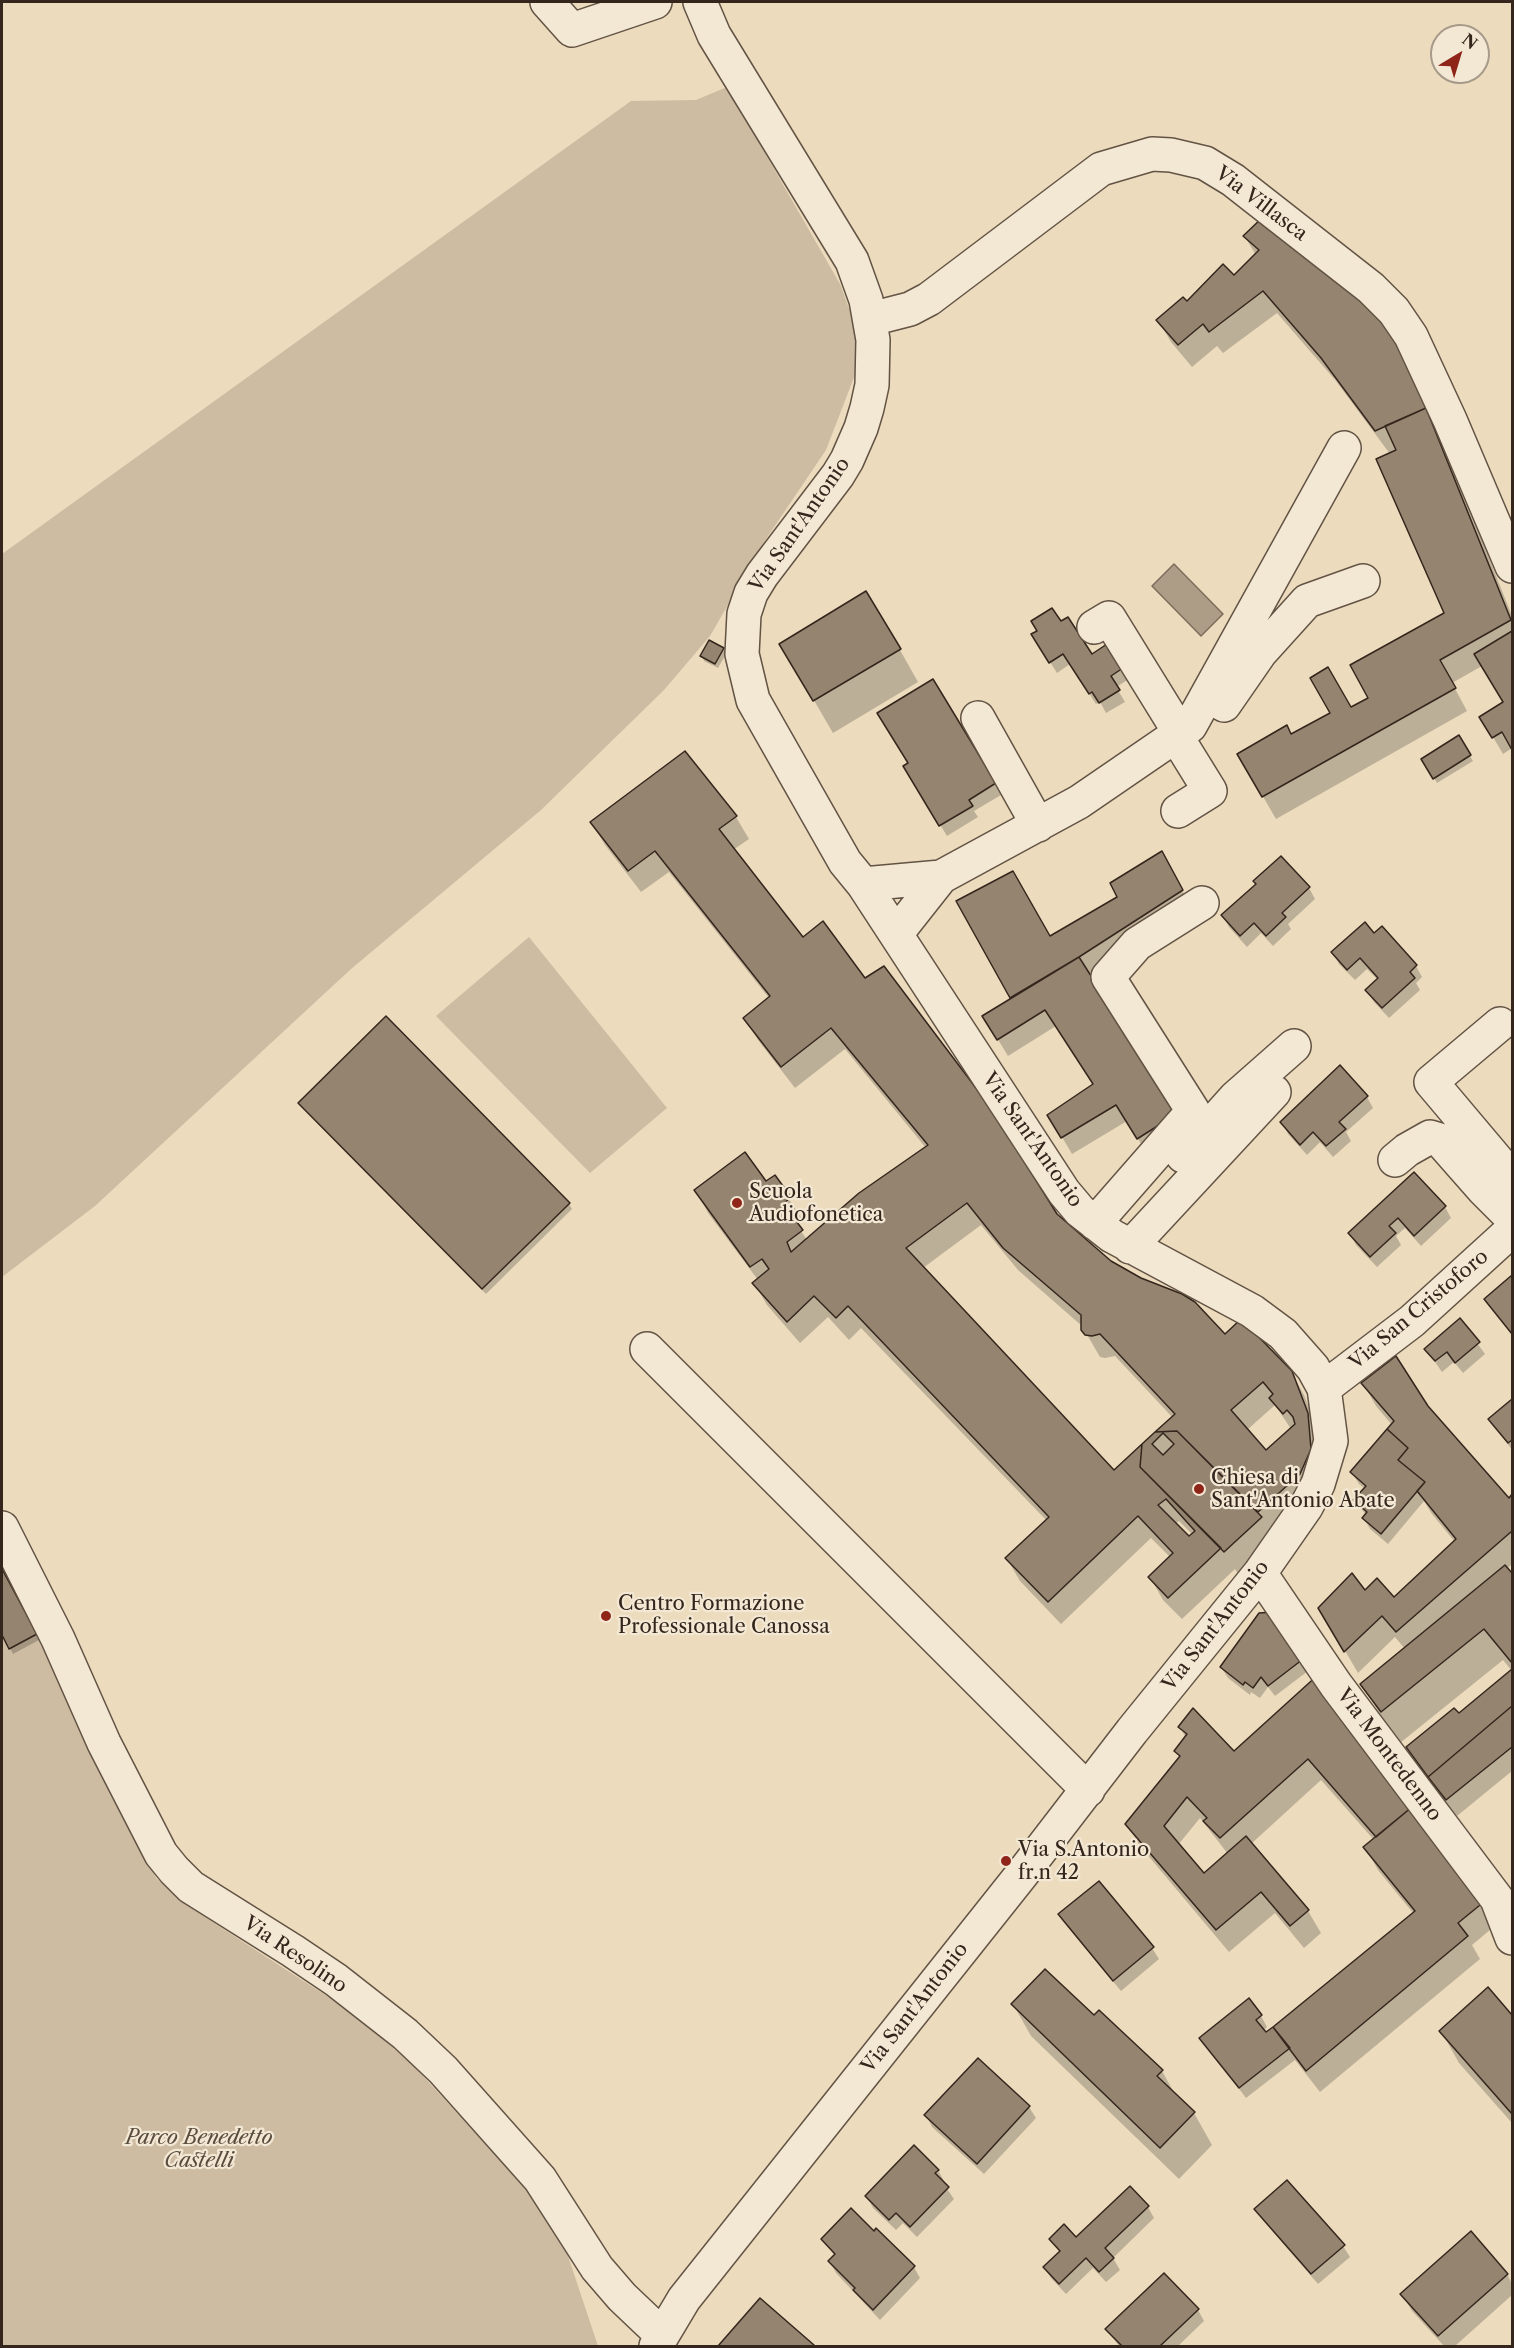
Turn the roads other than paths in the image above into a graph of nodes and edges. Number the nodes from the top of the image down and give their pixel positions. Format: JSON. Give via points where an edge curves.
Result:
{"nodes":[{"id":1,"x":547,"y":2,"type":"edge"},
{"id":2,"x":655,"y":2,"type":"edge"},
{"id":3,"x":700,"y":2,"type":"edge"},
{"id":4,"x":871,"y":319,"type":"junction"},
{"id":5,"x":1344,"y":448,"type":"dead end"},
{"id":6,"x":1512,"y":566,"type":"edge"},
{"id":7,"x":1363,"y":580,"type":"dead end"},
{"id":8,"x":1094,"y":627,"type":"dead end"},
{"id":9,"x":1217,"y":698,"type":"junction"},
{"id":10,"x":978,"y":718,"type":"dead end"},
{"id":11,"x":1182,"y":732,"type":"junction"},
{"id":12,"x":1178,"y":811,"type":"dead end"},
{"id":13,"x":1038,"y":825,"type":"junction"},
{"id":14,"x":941,"y":877,"type":"junction"},
{"id":15,"x":863,"y":884,"type":"junction"},
{"id":16,"x":1202,"y":903,"type":"dead end"},
{"id":17,"x":896,"y":934,"type":"junction"},
{"id":18,"x":1500,"y":1024,"type":"dead end"},
{"id":19,"x":1294,"y":1046,"type":"dead end"},
{"id":20,"x":1274,"y":1092,"type":"dead end"},
{"id":21,"x":1395,"y":1160,"type":"dead end"},
{"id":22,"x":1512,"y":1178,"type":"edge"},
{"id":23,"x":1512,"y":1218,"type":"edge"},
{"id":24,"x":1512,"y":1230,"type":"edge"},
{"id":25,"x":1112,"y":1235,"type":"junction"},
{"id":26,"x":647,"y":1349,"type":"dead end"},
{"id":27,"x":1324,"y":1388,"type":"junction"},
{"id":28,"x":2,"y":1528,"type":"edge"},
{"id":29,"x":1260,"y":1573,"type":"junction"},
{"id":30,"x":1088,"y":1790,"type":"junction"},
{"id":31,"x":1512,"y":1938,"type":"edge"},
{"id":32,"x":659,"y":2340,"type":"edge"}],
"edges":[{"from":1,"to":2,"type":"street","via":[[572,30]]},
{"from":3,"to":4,"type":"street","name":"Via Sant'Antonio","via":[[714,35],[852,261]]},
{"from":4,"to":6,"type":"street","name":"Via Villasca","via":[[910,309],[929,299],[1101,169],[1152,154],[1205,163],[1242,187],[1371,288],[1394,311],[1411,336],[1450,420]]},
{"from":4,"to":15,"type":"street","name":"Via Sant'Antonio","via":[[872,385],[861,428],[838,475],[751,592],[742,636],[753,700],[845,862]]},
{"from":5,"to":9,"type":"street"},
{"from":7,"to":9,"type":"street","via":[[1307,601]]},
{"from":8,"to":11,"type":"street","via":[[1109,618]]},
{"from":9,"to":11,"type":"street"},
{"from":10,"to":13,"type":"street"},
{"from":11,"to":12,"type":"street","via":[[1210,791]]},
{"from":11,"to":13,"type":"street"},
{"from":13,"to":14,"type":"street"},
{"from":14,"to":15,"type":"street"},
{"from":14,"to":17,"type":"street"},
{"from":15,"to":17,"type":"street","name":"Via Sant'Antonio"},
{"from":16,"to":25,"type":"street","via":[[1137,944],[1108,977],[1193,1111]]},
{"from":17,"to":25,"type":"street","name":"Via Sant'Antonio","via":[[1064,1192],[1080,1211]]},
{"from":18,"to":22,"type":"street","via":[[1431,1082]]},
{"from":19,"to":25,"type":"street","via":[[1235,1098]]},
{"from":20,"to":25,"type":"street"},
{"from":21,"to":23,"type":"street","via":[[1430,1137],[1440,1140]]},
{"from":24,"to":27,"type":"street","name":"Via San Cristoforo","via":[[1412,1321]]},
{"from":25,"to":27,"type":"street","name":"Via Sant'Antonio","via":[[1252,1311],[1301,1352]]},
{"from":26,"to":30,"type":"street"},
{"from":27,"to":29,"type":"street","name":"Via Sant'Antonio","via":[[1331,1441],[1326,1464],[1306,1507]]},
{"from":28,"to":32,"type":"street","name":"Via Resolino","via":[[161,1854],[191,1887],[336,1980],[405,2034],[443,2070],[540,2179],[597,2268]]},
{"from":29,"to":30,"type":"street","name":"Via Sant'Antonio","via":[[1100,1757]]},
{"from":29,"to":31,"type":"street","name":"Via Montedenno","via":[[1336,1685],[1497,1899]]},
{"from":30,"to":32,"type":"street","name":"Via Sant'Antonio","via":[[684,2299]]}]}
